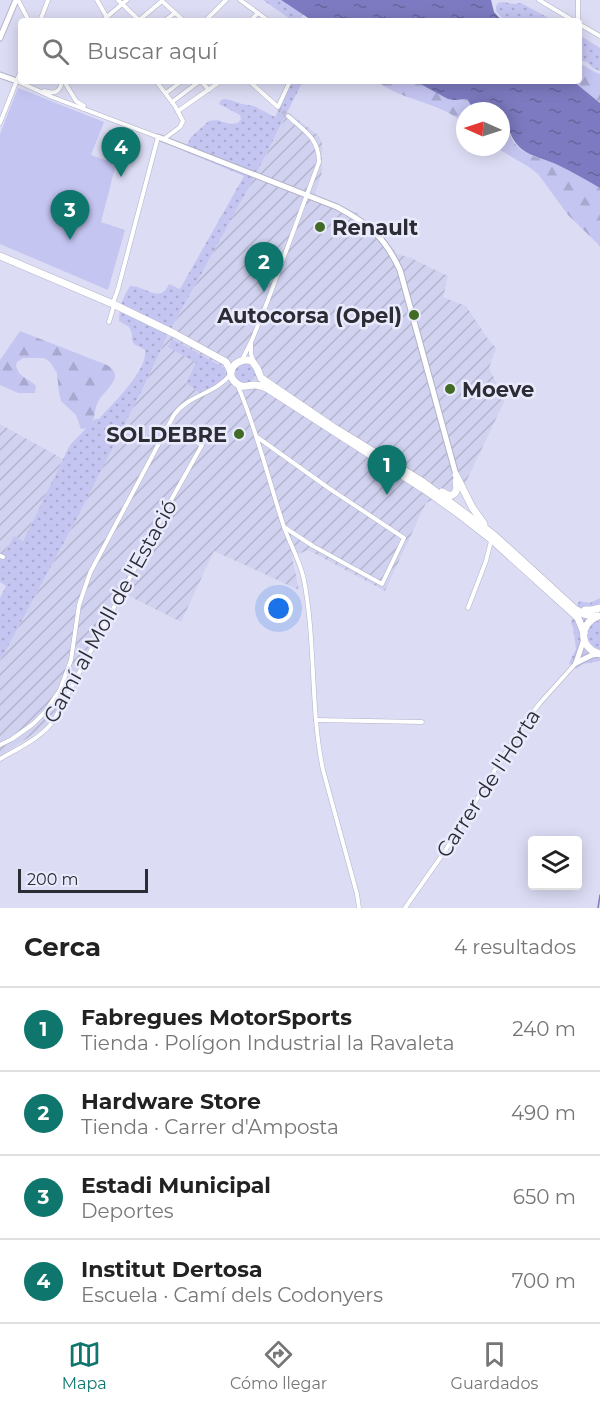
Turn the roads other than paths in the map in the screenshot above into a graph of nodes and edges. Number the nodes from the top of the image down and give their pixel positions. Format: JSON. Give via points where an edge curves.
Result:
{"nodes":[{"id":1,"x":17,"y":0,"type":"edge"},
{"id":2,"x":48,"y":0,"type":"edge"},
{"id":3,"x":97,"y":0,"type":"edge"},
{"id":4,"x":118,"y":0,"type":"edge"},
{"id":5,"x":127,"y":0,"type":"edge"},
{"id":6,"x":162,"y":0,"type":"edge"},
{"id":7,"x":172,"y":0,"type":"edge"},
{"id":8,"x":226,"y":0,"type":"edge"},
{"id":9,"x":240,"y":0,"type":"edge"},
{"id":10,"x":539,"y":0,"type":"edge"},
{"id":11,"x":578,"y":0,"type":"edge"},
{"id":12,"x":122,"y":4,"type":"junction"},
{"id":13,"x":168,"y":6,"type":"junction"},
{"id":14,"x":175,"y":13,"type":"junction"},
{"id":15,"x":258,"y":13,"type":"junction"},
{"id":16,"x":27,"y":18,"type":"edge"},
{"id":17,"x":41,"y":18,"type":"edge"},
{"id":18,"x":105,"y":18,"type":"edge"},
{"id":19,"x":108,"y":18,"type":"edge"},
{"id":20,"x":136,"y":18,"type":"edge"},
{"id":21,"x":142,"y":18,"type":"edge"},
{"id":22,"x":168,"y":18,"type":"edge"},
{"id":23,"x":181,"y":18,"type":"edge"},
{"id":24,"x":208,"y":18,"type":"edge"},
{"id":25,"x":253,"y":18,"type":"edge"},
{"id":26,"x":265,"y":18,"type":"edge"},
{"id":27,"x":570,"y":18,"type":"edge"},
{"id":28,"x":577,"y":18,"type":"edge"},
{"id":29,"x":582,"y":25,"type":"edge"},
{"id":30,"x":1,"y":36,"type":"edge"},
{"id":31,"x":600,"y":36,"type":"edge"},
{"id":32,"x":0,"y":75,"type":"edge"},
{"id":33,"x":17,"y":81,"type":"joint"},
{"id":34,"x":24,"y":84,"type":"edge"},
{"id":35,"x":62,"y":84,"type":"edge"},
{"id":36,"x":65,"y":84,"type":"edge"},
{"id":37,"x":158,"y":84,"type":"edge"},
{"id":38,"x":178,"y":84,"type":"edge"},
{"id":39,"x":197,"y":84,"type":"edge"},
{"id":40,"x":204,"y":84,"type":"edge"},
{"id":41,"x":216,"y":84,"type":"edge"},
{"id":42,"x":252,"y":84,"type":"edge"},
{"id":43,"x":289,"y":84,"type":"edge"},
{"id":44,"x":32,"y":87,"type":"junction"},
{"id":45,"x":209,"y":90,"type":"junction"},
{"id":46,"x":166,"y":93,"type":"junction"},
{"id":47,"x":75,"y":99,"type":"junction"},
{"id":48,"x":172,"y":102,"type":"junction"},
{"id":49,"x":69,"y":103,"type":"junction"},
{"id":50,"x":92,"y":111,"type":"junction"},
{"id":51,"x":178,"y":111,"type":"junction"},
{"id":52,"x":288,"y":116,"type":"tunnel mouth"},
{"id":53,"x":0,"y":123,"type":"edge"},
{"id":54,"x":161,"y":139,"type":"junction"},
{"id":55,"x":308,"y":195,"type":"junction"},
{"id":56,"x":0,"y":256,"type":"edge"},
{"id":57,"x":113,"y":304,"type":"junction"},
{"id":58,"x":109,"y":322,"type":"dead end"},
{"id":59,"x":252,"y":340,"type":"junction"},
{"id":60,"x":240,"y":361,"type":"junction"},
{"id":61,"x":226,"y":362,"type":"junction"},
{"id":62,"x":254,"y":363,"type":"junction"},
{"id":63,"x":231,"y":372,"type":"junction"},
{"id":64,"x":258,"y":372,"type":"junction"},
{"id":65,"x":223,"y":384,"type":"junction"},
{"id":66,"x":237,"y":384,"type":"junction"},
{"id":67,"x":250,"y":386,"type":"junction"},
{"id":68,"x":245,"y":402,"type":"junction"},
{"id":69,"x":167,"y":427,"type":"junction"},
{"id":70,"x":257,"y":437,"type":"junction"},
{"id":71,"x":456,"y":475,"type":"junction"},
{"id":72,"x":423,"y":482,"type":"junction"},
{"id":73,"x":284,"y":527,"type":"junction"},
{"id":74,"x":493,"y":537,"type":"junction"},
{"id":75,"x":564,"y":599,"type":"junction"},
{"id":76,"x":468,"y":608,"type":"dead end"},
{"id":77,"x":600,"y":608,"type":"edge"},
{"id":78,"x":598,"y":616,"type":"edge"},
{"id":79,"x":584,"y":636,"type":"junction"},
{"id":80,"x":600,"y":654,"type":"edge"},
{"id":81,"x":576,"y":663,"type":"junction"},
{"id":82,"x":316,"y":720,"type":"junction"},
{"id":83,"x":422,"y":722,"type":"dead end"},
{"id":84,"x":0,"y":745,"type":"edge"},
{"id":85,"x":0,"y":759,"type":"edge"},
{"id":86,"x":359,"y":908,"type":"edge"},
{"id":87,"x":405,"y":908,"type":"edge"}],
"edges":[{"from":1,"to":16,"type":"street"},
{"from":1,"to":30,"type":"street"},
{"from":2,"to":17,"type":"street"},
{"from":3,"to":18,"type":"street"},
{"from":4,"to":12,"type":"street"},
{"from":5,"to":12,"type":"street"},
{"from":6,"to":13,"type":"street"},
{"from":6,"to":21,"type":"street"},
{"from":7,"to":13,"type":"street"},
{"from":8,"to":24,"type":"street"},
{"from":9,"to":15,"type":"street"},
{"from":10,"to":27,"type":"street"},
{"from":11,"to":28,"type":"street"},
{"from":12,"to":19,"type":"street"},
{"from":12,"to":20,"type":"street"},
{"from":13,"to":14,"type":"street"},
{"from":14,"to":22,"type":"street"},
{"from":14,"to":23,"type":"street"},
{"from":15,"to":25,"type":"street"},
{"from":15,"to":26,"type":"street"},
{"from":29,"to":31,"type":"street"},
{"from":32,"to":33,"type":"street"},
{"from":33,"to":53,"type":"street"},
{"from":34,"to":44,"type":"street"},
{"from":35,"to":44,"type":"street","via":[[54,93]]},
{"from":36,"to":47,"type":"street"},
{"from":37,"to":46,"type":"street"},
{"from":38,"to":46,"type":"street"},
{"from":39,"to":48,"type":"street"},
{"from":40,"to":45,"type":"street"},
{"from":41,"to":45,"type":"street"},
{"from":42,"to":43,"type":"street","via":[[278,107]]},
{"from":44,"to":49,"type":"street"},
{"from":45,"to":51,"type":"street"},
{"from":46,"to":48,"type":"street"},
{"from":47,"to":49,"type":"street"},
{"from":47,"to":50,"type":"street"},
{"from":48,"to":51,"type":"street"},
{"from":49,"to":50,"type":"street"},
{"from":50,"to":54,"type":"street"},
{"from":51,"to":54,"type":"street","via":[[182,124]]},
{"from":52,"to":55,"type":"street","via":[[317,145],[319,162]]},
{"from":54,"to":55,"type":"street"},
{"from":54,"to":57,"type":"street"},
{"from":55,"to":59,"type":"street"},
{"from":55,"to":71,"type":"street","via":[[361,220],[391,252],[400,270]]},
{"from":56,"to":57,"type":"main road"},
{"from":57,"to":58,"type":"street"},
{"from":57,"to":61,"type":"main road"},
{"from":59,"to":60,"type":"street"},
{"from":59,"to":62,"type":"street"},
{"from":60,"to":61,"type":"main road"},
{"from":60,"to":62,"type":"main road"},
{"from":60,"to":63,"type":"main road"},
{"from":61,"to":63,"type":"main road"},
{"from":62,"to":64,"type":"main road"},
{"from":63,"to":65,"type":"street"},
{"from":63,"to":66,"type":"main road"},
{"from":64,"to":67,"type":"main road"},
{"from":64,"to":72,"type":"main road","via":[[266,382],[333,427]]},
{"from":65,"to":66,"type":"street"},
{"from":65,"to":69,"type":"street","via":[[180,407]]},
{"from":66,"to":67,"type":"main road"},
{"from":66,"to":68,"type":"street"},
{"from":67,"to":68,"type":"street"},
{"from":67,"to":74,"type":"main road","via":[[268,389]]},
{"from":68,"to":70,"type":"street"},
{"from":69,"to":84,"type":"street","via":[[90,573],[79,605],[71,660],[60,690],[33,724]]},
{"from":69,"to":85,"type":"street","name":"Camí al Moll de l'Estació","via":[[202,445],[50,726]]},
{"from":70,"to":73,"type":"street"},
{"from":70,"to":73,"type":"street","via":[[404,538],[382,584]]},
{"from":71,"to":72,"type":"main road","via":[[457,490],[450,496]]},
{"from":71,"to":74,"type":"main road"},
{"from":72,"to":74,"type":"main road"},
{"from":73,"to":82,"type":"street","via":[[303,577]]},
{"from":74,"to":75,"type":"main road"},
{"from":74,"to":76,"type":"street"},
{"from":74,"to":79,"type":"main road","via":[[578,618]]},
{"from":75,"to":77,"type":"main road","via":[[587,610]]},
{"from":75,"to":78,"type":"main road","via":[[579,612]]},
{"from":78,"to":79,"type":"main road","via":[[587,623]]},
{"from":79,"to":80,"type":"main road","via":[[589,648]]},
{"from":79,"to":81,"type":"street"},
{"from":80,"to":81,"type":"street"},
{"from":81,"to":87,"type":"street","name":"Carrer de l'Horta","via":[[522,726],[446,851]]},
{"from":82,"to":83,"type":"street"},
{"from":82,"to":86,"type":"street","via":[[322,770]]}]}
